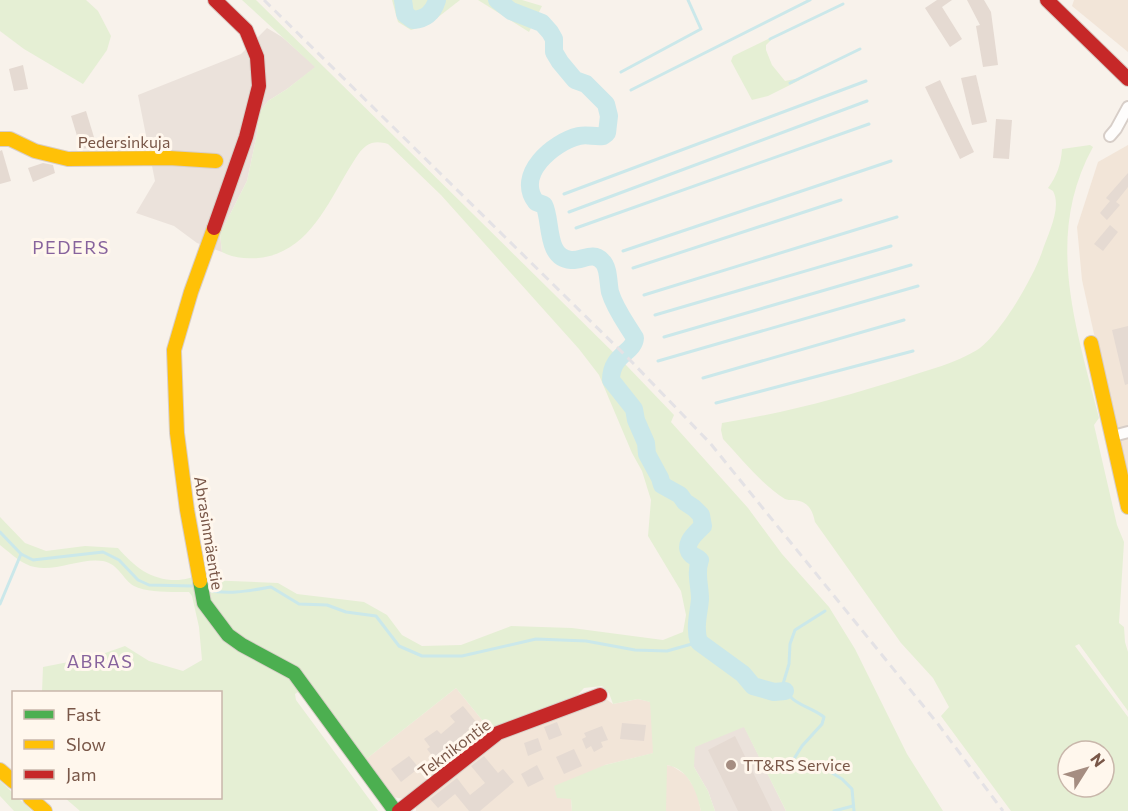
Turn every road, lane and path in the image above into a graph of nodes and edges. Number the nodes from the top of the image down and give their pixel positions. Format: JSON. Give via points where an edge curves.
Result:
{"nodes":[{"id":1,"x":215,"y":0,"type":"edge"},
{"id":2,"x":1047,"y":0,"type":"edge"},
{"id":3,"x":1128,"y":79,"type":"edge"},
{"id":4,"x":1128,"y":107,"type":"edge"},
{"id":5,"x":1110,"y":136,"type":"dead end"},
{"id":6,"x":0,"y":139,"type":"edge"},
{"id":7,"x":216,"y":161,"type":"dead end"},
{"id":8,"x":1091,"y":343,"type":"dead end"},
{"id":9,"x":1128,"y":432,"type":"edge"},
{"id":10,"x":1113,"y":436,"type":"junction"},
{"id":11,"x":1128,"y":507,"type":"edge"},
{"id":12,"x":600,"y":695,"type":"dead end"},
{"id":13,"x":0,"y":770,"type":"edge"},
{"id":14,"x":12,"y":780,"type":"edge"},
{"id":15,"x":31,"y":799,"type":"edge"},
{"id":16,"x":45,"y":811,"type":"edge"},
{"id":17,"x":397,"y":811,"type":"edge"}],
"edges":[{"from":1,"to":17,"type":"street","name":"Abrasinmäentie","via":[[246,30],[257,57],[259,86],[246,137],[174,350],[177,433],[202,588],[209,611],[228,635],[294,673]]},
{"from":2,"to":3,"type":"street"},
{"from":4,"to":5,"type":"street"},
{"from":6,"to":7,"type":"street","name":"Pedersinkuja","via":[[68,159]]},
{"from":8,"to":10,"type":"street"},
{"from":9,"to":10,"type":"street"},
{"from":10,"to":11,"type":"street"},
{"from":12,"to":17,"type":"street","name":"Teknikontie","via":[[498,733]]},
{"from":13,"to":14,"type":"street"},
{"from":15,"to":16,"type":"street"}]}
